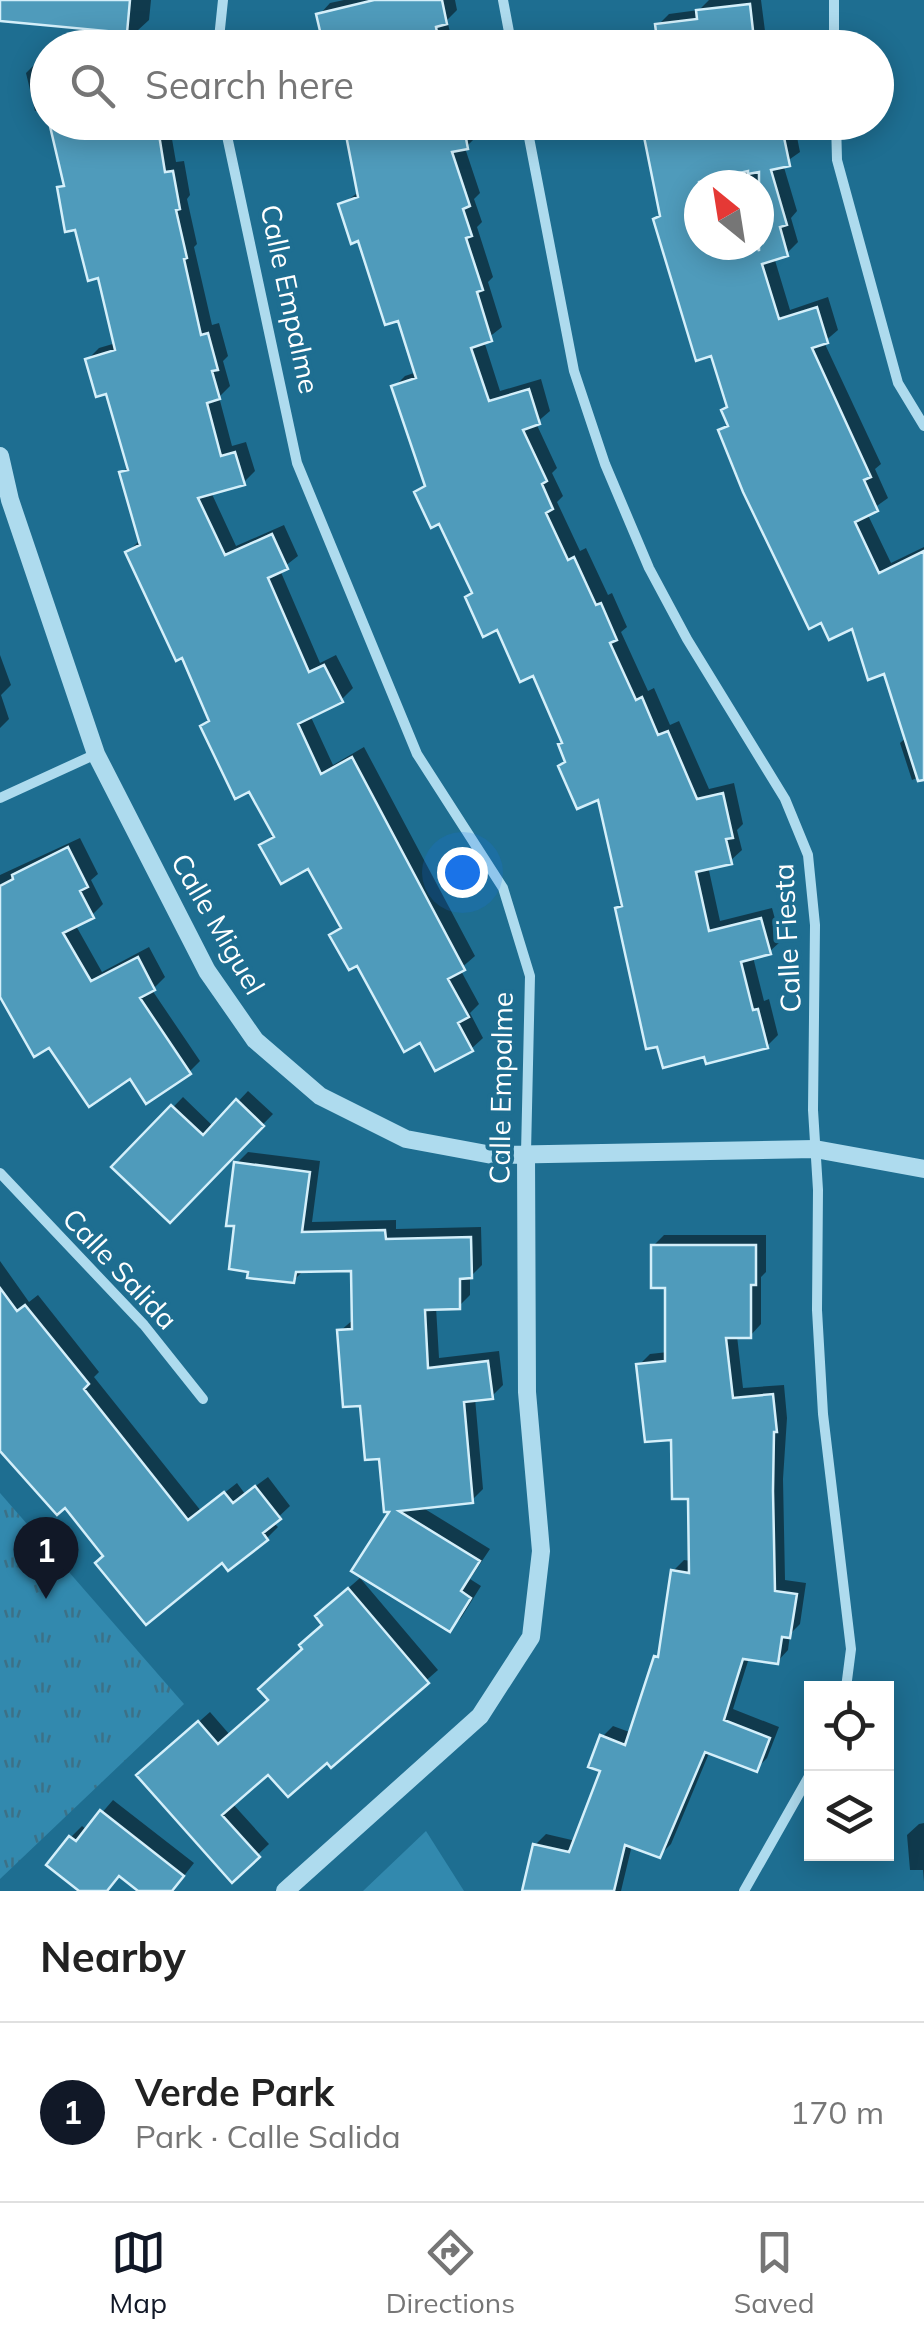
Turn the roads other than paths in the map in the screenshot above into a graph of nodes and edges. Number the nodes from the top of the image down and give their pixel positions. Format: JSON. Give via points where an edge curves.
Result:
{"nodes":[{"id":1,"x":222,"y":0,"type":"edge"},
{"id":2,"x":502,"y":0,"type":"edge"},
{"id":3,"x":834,"y":0,"type":"edge"},
{"id":4,"x":220,"y":30,"type":"edge"},
{"id":5,"x":508,"y":30,"type":"edge"},
{"id":6,"x":834,"y":30,"type":"edge"},
{"id":7,"x":228,"y":140,"type":"edge"},
{"id":8,"x":529,"y":140,"type":"edge"},
{"id":9,"x":836,"y":140,"type":"edge"},
{"id":10,"x":924,"y":426,"type":"edge"},
{"id":11,"x":0,"y":456,"type":"edge"},
{"id":12,"x":96,"y":754,"type":"junction"},
{"id":13,"x":0,"y":798,"type":"edge"},
{"id":14,"x":815,"y":1149,"type":"junction"},
{"id":15,"x":526,"y":1153,"type":"junction"},
{"id":16,"x":924,"y":1168,"type":"edge"},
{"id":17,"x":0,"y":1173,"type":"edge"},
{"id":18,"x":203,"y":1399,"type":"dead end"},
{"id":19,"x":847,"y":1681,"type":"edge"},
{"id":20,"x":811,"y":1771,"type":"edge"},
{"id":21,"x":284,"y":1891,"type":"edge"},
{"id":22,"x":744,"y":1891,"type":"edge"}],
"edges":[{"from":1,"to":4,"type":"street"},
{"from":2,"to":5,"type":"street"},
{"from":3,"to":6,"type":"street"},
{"from":7,"to":15,"type":"street","name":"Calle Empalme","via":[[296,464],[417,754],[503,888],[530,976]]},
{"from":8,"to":14,"type":"street","name":"Calle Fiesta","via":[[574,371],[606,464],[649,568],[786,799],[808,855],[815,924]]},
{"from":9,"to":10,"type":"street","via":[[898,383]]},
{"from":11,"to":12,"type":"street","name":"Calle Miguel"},
{"from":12,"to":13,"type":"street"},
{"from":12,"to":15,"type":"street","name":"Calle Miguel","via":[[207,970],[255,1040],[320,1096],[406,1139],[492,1155]]},
{"from":14,"to":15,"type":"street","name":"Calle Miguel"},
{"from":14,"to":16,"type":"street","name":"Calle Miguel"},
{"from":14,"to":19,"type":"street","name":"Calle Fiesta","via":[[823,1414],[851,1649]]},
{"from":15,"to":21,"type":"street","name":"Calle Empalme","via":[[527,1392],[541,1551],[531,1637],[480,1716]]},
{"from":17,"to":18,"type":"street","name":"Calle Salida","via":[[144,1325]]},
{"from":20,"to":22,"type":"street"}]}
